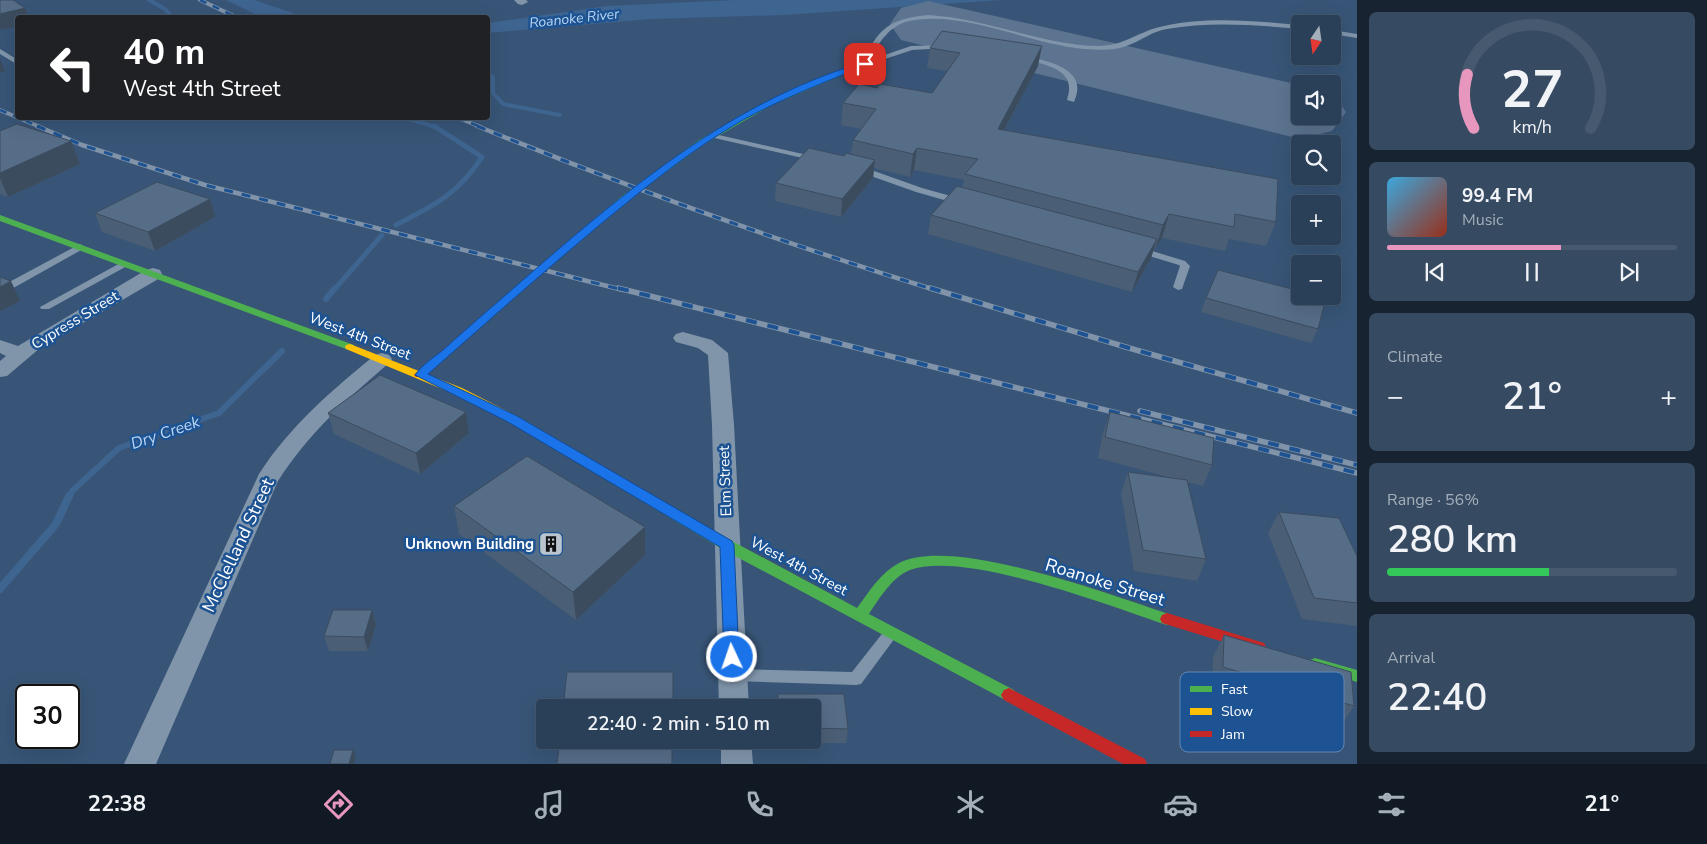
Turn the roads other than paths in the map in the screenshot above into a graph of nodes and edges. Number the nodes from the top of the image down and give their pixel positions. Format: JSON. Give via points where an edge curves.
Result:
{"nodes":[{"id":1,"x":1291,"y":27,"type":"edge"},
{"id":2,"x":1341,"y":33,"type":"edge"},
{"id":3,"x":1357,"y":36,"type":"edge"},
{"id":4,"x":957,"y":47,"type":"edge"},
{"id":5,"x":0,"y":51,"type":"edge"},
{"id":6,"x":1020,"y":57,"type":"edge"},
{"id":7,"x":15,"y":61,"type":"edge"},
{"id":8,"x":865,"y":64,"type":"junction"},
{"id":9,"x":1071,"y":100,"type":"dead end"},
{"id":10,"x":713,"y":135,"type":"junction"},
{"id":11,"x":827,"y":161,"type":"edge"},
{"id":12,"x":846,"y":166,"type":"edge"},
{"id":13,"x":968,"y":203,"type":"edge"},
{"id":14,"x":0,"y":218,"type":"edge"},
{"id":15,"x":80,"y":247,"type":"junction"},
{"id":16,"x":1129,"y":247,"type":"edge"},
{"id":17,"x":124,"y":264,"type":"junction"},
{"id":18,"x":153,"y":274,"type":"junction"},
{"id":19,"x":1178,"y":287,"type":"dead end"},
{"id":20,"x":4,"y":289,"type":"edge"},
{"id":21,"x":45,"y":307,"type":"dead end"},
{"id":22,"x":683,"y":338,"type":"dead end"},
{"id":23,"x":0,"y":346,"type":"edge"},
{"id":24,"x":19,"y":354,"type":"junction"},
{"id":25,"x":382,"y":360,"type":"junction"},
{"id":26,"x":0,"y":371,"type":"edge"},
{"id":27,"x":420,"y":375,"type":"junction"},
{"id":28,"x":727,"y":545,"type":"junction"},
{"id":29,"x":859,"y":616,"type":"junction"},
{"id":30,"x":891,"y":633,"type":"junction"},
{"id":31,"x":1271,"y":650,"type":"edge"},
{"id":32,"x":1300,"y":659,"type":"edge"},
{"id":33,"x":1344,"y":672,"type":"edge"},
{"id":34,"x":1344,"y":672,"type":"edge"},
{"id":35,"x":733,"y":675,"type":"junction"},
{"id":36,"x":1357,"y":676,"type":"edge"},
{"id":37,"x":734,"y":699,"type":"edge"},
{"id":38,"x":736,"y":749,"type":"edge"},
{"id":39,"x":140,"y":764,"type":"edge"},
{"id":40,"x":737,"y":764,"type":"edge"},
{"id":41,"x":1139,"y":764,"type":"edge"}],
"edges":[{"from":1,"to":8,"type":"lane","via":[[1179,25],[1155,29],[1125,44],[1090,47],[1054,43],[960,20],[920,17],[903,20],[888,29]]},
{"from":2,"to":3,"type":"lane"},
{"from":4,"to":8,"type":"lane","via":[[911,48]]},
{"from":5,"to":7,"type":"lane"},
{"from":6,"to":9,"type":"lane","via":[[1054,66],[1071,76],[1076,87]]},
{"from":8,"to":10,"type":"main road","via":[[799,89]]},
{"from":10,"to":11,"type":"lane"},
{"from":10,"to":27,"type":"main road","via":[[653,176],[611,210]]},
{"from":12,"to":13,"type":"lane"},
{"from":14,"to":15,"type":"main road","name":"West 4th Street"},
{"from":15,"to":17,"type":"main road","name":"West 4th Street"},
{"from":15,"to":20,"type":"lane"},
{"from":16,"to":19,"type":"lane","via":[[1182,263],[1185,270]]},
{"from":17,"to":18,"type":"main road","name":"West 4th Street"},
{"from":17,"to":21,"type":"lane"},
{"from":18,"to":24,"type":"street","name":"Cypress Street"},
{"from":18,"to":25,"type":"main road","name":"West 4th Street"},
{"from":22,"to":28,"type":"street","name":"Elm Street","via":[[704,344],[718,353]]},
{"from":23,"to":24,"type":"street"},
{"from":24,"to":26,"type":"street","name":"Cypress Street"},
{"from":25,"to":27,"type":"main road","name":"West 4th Street"},
{"from":25,"to":39,"type":"street","name":"McClelland Street","via":[[332,400],[307,425],[267,480]]},
{"from":27,"to":28,"type":"main road","name":"West 4th Street","via":[[512,419]]},
{"from":28,"to":29,"type":"main road","name":"West 4th Street"},
{"from":28,"to":35,"type":"street","name":"Elm Street"},
{"from":29,"to":30,"type":"main road","name":"West 4th Street"},
{"from":29,"to":31,"type":"main road","name":"Roanoke Street","via":[[902,567],[917,561],[934,560],[1014,572]]},
{"from":30,"to":35,"type":"lane","via":[[856,679]]},
{"from":30,"to":41,"type":"main road","name":"West 4th Street"},
{"from":32,"to":33,"type":"main road"},
{"from":34,"to":36,"type":"main road"},
{"from":35,"to":37,"type":"street","name":"Elm Street"},
{"from":38,"to":40,"type":"street"}]}
